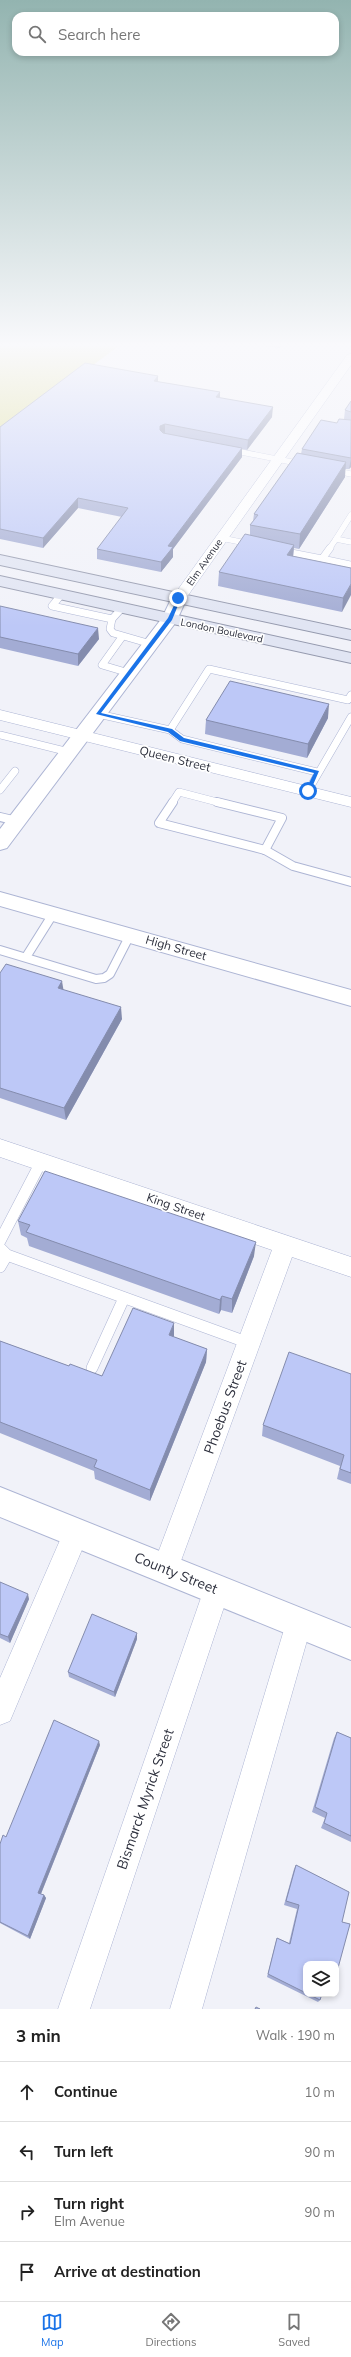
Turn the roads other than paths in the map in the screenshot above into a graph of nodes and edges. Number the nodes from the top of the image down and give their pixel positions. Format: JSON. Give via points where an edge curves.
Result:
{"nodes":[{"id":1,"x":291,"y":440,"type":"edge"},
{"id":2,"x":224,"y":449,"type":"edge"},
{"id":3,"x":277,"y":460,"type":"junction"},
{"id":4,"x":312,"y":466,"type":"edge"},
{"id":5,"x":328,"y":469,"type":"edge"},
{"id":6,"x":351,"y":474,"type":"edge"},
{"id":7,"x":351,"y":515,"type":"edge"},
{"id":8,"x":221,"y":538,"type":"junction"},
{"id":9,"x":336,"y":539,"type":"junction"},
{"id":10,"x":351,"y":542,"type":"edge"},
{"id":11,"x":262,"y":547,"type":"edge"},
{"id":12,"x":277,"y":550,"type":"edge"},
{"id":13,"x":322,"y":559,"type":"junction"},
{"id":14,"x":0,"y":560,"type":"edge"},
{"id":15,"x":351,"y":565,"type":"edge"},
{"id":16,"x":0,"y":581,"type":"edge"},
{"id":17,"x":178,"y":598,"type":"junction"},
{"id":18,"x":117,"y":614,"type":"junction"},
{"id":19,"x":170,"y":618,"type":"junction"},
{"id":20,"x":351,"y":635,"type":"edge"},
{"id":21,"x":122,"y":637,"type":"junction"},
{"id":22,"x":150,"y":644,"type":"junction"},
{"id":23,"x":351,"y":658,"type":"edge"},
{"id":24,"x":129,"y":672,"type":"junction"},
{"id":25,"x":350,"y":699,"type":"edge"},
{"id":26,"x":98,"y":714,"type":"junction"},
{"id":27,"x":0,"y":715,"type":"edge"},
{"id":28,"x":351,"y":717,"type":"edge"},
{"id":29,"x":170,"y":730,"type":"junction"},
{"id":30,"x":0,"y":735,"type":"edge"},
{"id":31,"x":82,"y":736,"type":"junction"},
{"id":32,"x":69,"y":752,"type":"junction"},
{"id":33,"x":15,"y":770,"type":"dead end"},
{"id":34,"x":317,"y":772,"type":"junction"},
{"id":35,"x":0,"y":790,"type":"edge"},
{"id":36,"x":308,"y":791,"type":"junction"},
{"id":37,"x":351,"y":802,"type":"edge"},
{"id":38,"x":8,"y":819,"type":"edge"},
{"id":39,"x":0,"y":843,"type":"edge"},
{"id":40,"x":265,"y":850,"type":"junction"},
{"id":41,"x":351,"y":882,"type":"edge"},
{"id":42,"x":0,"y":899,"type":"edge"},
{"id":43,"x":53,"y":914,"type":"junction"},
{"id":44,"x":130,"y":936,"type":"junction"},
{"id":45,"x":0,"y":950,"type":"edge"},
{"id":46,"x":26,"y":957,"type":"junction"},
{"id":47,"x":351,"y":998,"type":"edge"},
{"id":48,"x":0,"y":1148,"type":"edge"},
{"id":49,"x":41,"y":1162,"type":"junction"},
{"id":50,"x":0,"y":1241,"type":"edge"},
{"id":51,"x":285,"y":1244,"type":"junction"},
{"id":52,"x":3,"y":1251,"type":"edge"},
{"id":53,"x":0,"y":1267,"type":"edge"},
{"id":54,"x":351,"y":1267,"type":"edge"},
{"id":55,"x":124,"y":1298,"type":"junction"},
{"id":56,"x":249,"y":1343,"type":"junction"},
{"id":57,"x":92,"y":1368,"type":"dead end"},
{"id":58,"x":0,"y":1502,"type":"edge"},
{"id":59,"x":76,"y":1533,"type":"junction"},
{"id":60,"x":165,"y":1569,"type":"junction"},
{"id":61,"x":217,"y":1589,"type":"junction"},
{"id":62,"x":299,"y":1623,"type":"junction"},
{"id":63,"x":351,"y":1644,"type":"edge"},
{"id":64,"x":0,"y":1711,"type":"edge"},
{"id":65,"x":74,"y":2009,"type":"edge"},
{"id":66,"x":186,"y":2009,"type":"edge"}],
"edges":[{"from":1,"to":3,"type":"street","name":"Elm Avenue"},
{"from":2,"to":3,"type":"lane"},
{"from":3,"to":4,"type":"lane"},
{"from":3,"to":8,"type":"street","name":"Elm Avenue"},
{"from":5,"to":6,"type":"lane"},
{"from":7,"to":9,"type":"lane"},
{"from":8,"to":11,"type":"lane"},
{"from":8,"to":17,"type":"street","name":"Elm Avenue"},
{"from":9,"to":10,"type":"lane"},
{"from":9,"to":13,"type":"lane"},
{"from":12,"to":13,"type":"lane"},
{"from":13,"to":15,"type":"lane"},
{"from":14,"to":17,"type":"main road","name":"London Boulevard"},
{"from":16,"to":18,"type":"main road","name":"London Boulevard","via":[[62,595]]},
{"from":17,"to":19,"type":"main road","name":"Elm Avenue"},
{"from":17,"to":20,"type":"main road","name":"London Boulevard"},
{"from":18,"to":19,"type":"main road","name":"London Boulevard"},
{"from":18,"to":21,"type":"lane","via":[[110,629],[112,633]]},
{"from":19,"to":22,"type":"main road","name":"Elm Avenue"},
{"from":19,"to":23,"type":"main road","name":"London Boulevard"},
{"from":21,"to":22,"type":"lane"},
{"from":21,"to":24,"type":"lane","via":[[102,665]]},
{"from":22,"to":24,"type":"main road","name":"Elm Avenue"},
{"from":24,"to":26,"type":"main road","name":"Elm Avenue"},
{"from":25,"to":29,"type":"lane","via":[[209,669]]},
{"from":26,"to":29,"type":"lane"},
{"from":26,"to":31,"type":"main road","name":"Elm Avenue"},
{"from":27,"to":31,"type":"street","name":"Queen Street"},
{"from":28,"to":34,"type":"lane"},
{"from":29,"to":34,"type":"lane","via":[[182,739]]},
{"from":30,"to":32,"type":"lane"},
{"from":31,"to":32,"type":"main road","name":"Elm Avenue"},
{"from":31,"to":36,"type":"street","name":"Queen Street"},
{"from":32,"to":38,"type":"main road","name":"Elm Avenue"},
{"from":33,"to":35,"type":"lane"},
{"from":34,"to":36,"type":"lane"},
{"from":36,"to":37,"type":"street","name":"Queen Street"},
{"from":38,"to":39,"type":"main road","name":"Elm Avenue"},
{"from":40,"to":40,"type":"lane","via":[[174,827],[159,823],[179,792],[282,818]]},
{"from":40,"to":41,"type":"lane","via":[[293,866]]},
{"from":42,"to":43,"type":"main road","name":"High Street"},
{"from":43,"to":44,"type":"main road","name":"High Street"},
{"from":43,"to":46,"type":"lane"},
{"from":44,"to":46,"type":"lane","via":[[110,974],[104,978],[96,979]]},
{"from":44,"to":47,"type":"main road","name":"High Street"},
{"from":45,"to":46,"type":"lane"},
{"from":48,"to":49,"type":"street","name":"King Street"},
{"from":49,"to":50,"type":"lane"},
{"from":49,"to":51,"type":"street","name":"King Street"},
{"from":51,"to":54,"type":"street","name":"King Street"},
{"from":51,"to":56,"type":"street","name":"Phoebus Street"},
{"from":52,"to":53,"type":"lane"},
{"from":52,"to":55,"type":"lane"},
{"from":55,"to":56,"type":"lane"},
{"from":55,"to":57,"type":"lane"},
{"from":56,"to":60,"type":"street","name":"Phoebus Street"},
{"from":58,"to":59,"type":"main road","name":"County Street"},
{"from":59,"to":60,"type":"main road","name":"County Street"},
{"from":59,"to":64,"type":"street"},
{"from":60,"to":61,"type":"main road","name":"County Street"},
{"from":61,"to":62,"type":"main road","name":"County Street"},
{"from":61,"to":65,"type":"street","name":"Bismarck Myrick Street"},
{"from":62,"to":63,"type":"main road","name":"County Street"},
{"from":62,"to":66,"type":"street"}]}
